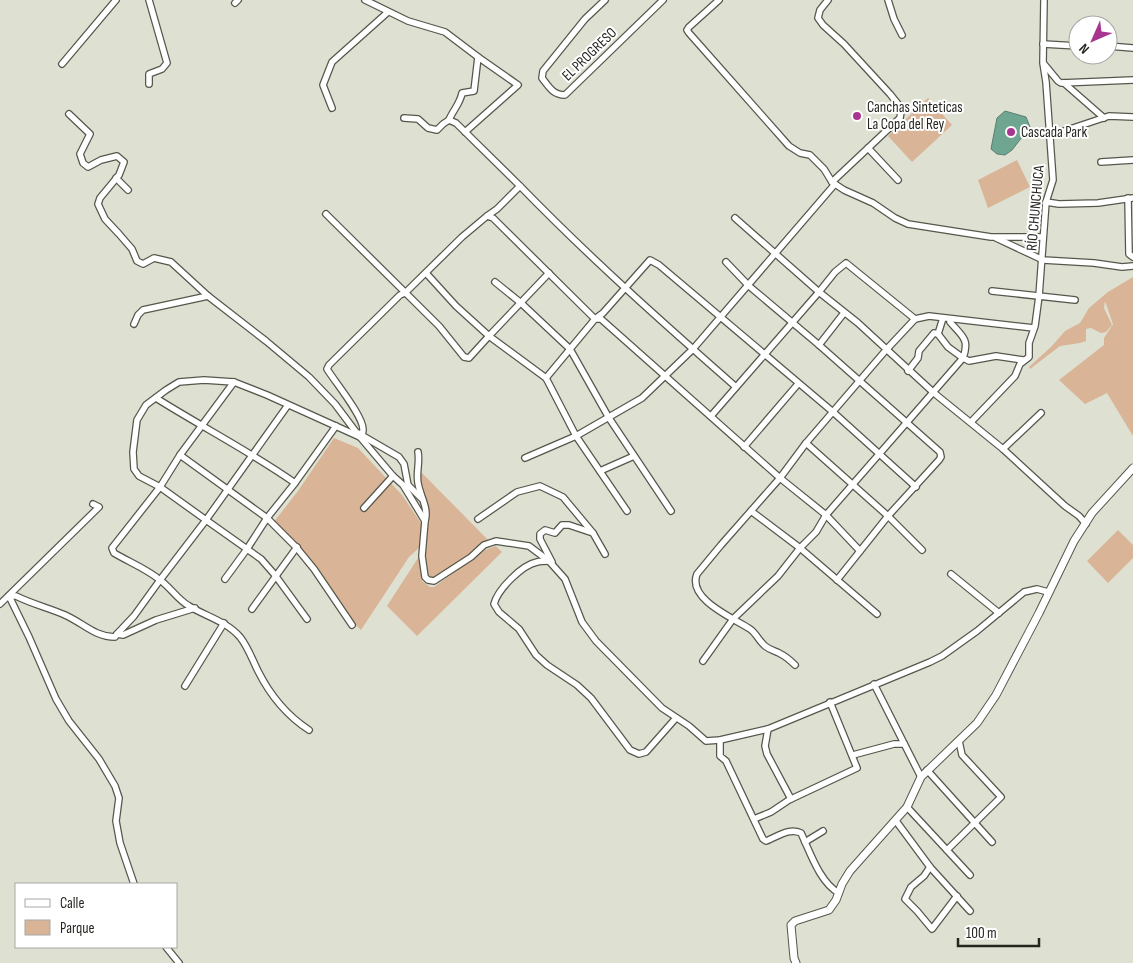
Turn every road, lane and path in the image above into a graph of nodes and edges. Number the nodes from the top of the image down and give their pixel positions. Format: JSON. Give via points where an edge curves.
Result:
{"nodes":[{"id":1,"x":116,"y":0,"type":"edge"},
{"id":2,"x":149,"y":0,"type":"edge"},
{"id":3,"x":365,"y":0,"type":"edge"},
{"id":4,"x":605,"y":0,"type":"edge"},
{"id":5,"x":663,"y":0,"type":"edge"},
{"id":6,"x":719,"y":0,"type":"edge"},
{"id":7,"x":828,"y":0,"type":"edge"},
{"id":8,"x":888,"y":0,"type":"edge"},
{"id":9,"x":1044,"y":0,"type":"edge"},
{"id":10,"x":388,"y":12,"type":"junction"},
{"id":11,"x":902,"y":35,"type":"dead end"},
{"id":12,"x":1043,"y":44,"type":"junction"},
{"id":13,"x":1068,"y":45,"type":"edge"},
{"id":14,"x":1118,"y":47,"type":"edge"},
{"id":15,"x":1133,"y":48,"type":"edge"},
{"id":16,"x":478,"y":57,"type":"junction"},
{"id":17,"x":1043,"y":63,"type":"junction"},
{"id":18,"x":62,"y":64,"type":"dead end"},
{"id":19,"x":1133,"y":80,"type":"edge"},
{"id":20,"x":1064,"y":83,"type":"junction"},
{"id":21,"x":149,"y":84,"type":"dead end"},
{"id":22,"x":332,"y":108,"type":"dead end"},
{"id":23,"x":69,"y":114,"type":"dead end"},
{"id":24,"x":1133,"y":117,"type":"edge"},
{"id":25,"x":404,"y":118,"type":"dead end"},
{"id":26,"x":1104,"y":118,"type":"junction"},
{"id":27,"x":449,"y":120,"type":"junction"},
{"id":28,"x":465,"y":132,"type":"junction"},
{"id":29,"x":1049,"y":136,"type":"junction"},
{"id":30,"x":868,"y":148,"type":"junction"},
{"id":31,"x":1133,"y":160,"type":"edge"},
{"id":32,"x":1101,"y":162,"type":"dead end"},
{"id":33,"x":116,"y":178,"type":"junction"},
{"id":34,"x":898,"y":180,"type":"dead end"},
{"id":35,"x":834,"y":183,"type":"junction"},
{"id":36,"x":520,"y":186,"type":"junction"},
{"id":37,"x":128,"y":190,"type":"dead end"},
{"id":38,"x":1130,"y":198,"type":"edge"},
{"id":39,"x":1046,"y":202,"type":"junction"},
{"id":40,"x":326,"y":214,"type":"dead end"},
{"id":41,"x":486,"y":216,"type":"junction"},
{"id":42,"x":735,"y":218,"type":"dead end"},
{"id":43,"x":994,"y":237,"type":"junction"},
{"id":44,"x":1044,"y":237,"type":"junction"},
{"id":45,"x":776,"y":253,"type":"junction"},
{"id":46,"x":1133,"y":257,"type":"edge"},
{"id":47,"x":1043,"y":260,"type":"junction"},
{"id":48,"x":726,"y":262,"type":"dead end"},
{"id":49,"x":1133,"y":266,"type":"edge"},
{"id":50,"x":426,"y":273,"type":"junction"},
{"id":51,"x":549,"y":273,"type":"junction"},
{"id":52,"x":495,"y":282,"type":"dead end"},
{"id":53,"x":749,"y":286,"type":"junction"},
{"id":54,"x":624,"y":288,"type":"junction"},
{"id":55,"x":992,"y":290,"type":"dead end"},
{"id":56,"x":819,"y":292,"type":"junction"},
{"id":57,"x":405,"y":293,"type":"junction"},
{"id":58,"x":208,"y":296,"type":"junction"},
{"id":59,"x":1039,"y":296,"type":"junction"},
{"id":60,"x":1075,"y":300,"type":"dead end"},
{"id":61,"x":521,"y":303,"type":"junction"},
{"id":62,"x":844,"y":313,"type":"junction"},
{"id":63,"x":723,"y":317,"type":"junction"},
{"id":64,"x":944,"y":318,"type":"junction"},
{"id":65,"x":595,"y":319,"type":"junction"},
{"id":66,"x":951,"y":319,"type":"junction"},
{"id":67,"x":915,"y":320,"type":"junction"},
{"id":68,"x":792,"y":322,"type":"junction"},
{"id":69,"x":134,"y":324,"type":"dead end"},
{"id":70,"x":1034,"y":328,"type":"junction"},
{"id":71,"x":938,"y":334,"type":"junction"},
{"id":72,"x":489,"y":336,"type":"junction"},
{"id":73,"x":819,"y":344,"type":"junction"},
{"id":74,"x":570,"y":349,"type":"junction"},
{"id":75,"x":693,"y":349,"type":"junction"},
{"id":76,"x":886,"y":350,"type":"junction"},
{"id":77,"x":764,"y":354,"type":"junction"},
{"id":78,"x":963,"y":358,"type":"junction"},
{"id":79,"x":1023,"y":360,"type":"junction"},
{"id":80,"x":908,"y":371,"type":"junction"},
{"id":81,"x":666,"y":376,"type":"junction"},
{"id":82,"x":546,"y":378,"type":"junction"},
{"id":83,"x":234,"y":382,"type":"junction"},
{"id":84,"x":860,"y":382,"type":"junction"},
{"id":85,"x":798,"y":384,"type":"junction"},
{"id":86,"x":736,"y":386,"type":"junction"},
{"id":87,"x":934,"y":392,"type":"junction"},
{"id":88,"x":156,"y":398,"type":"junction"},
{"id":89,"x":288,"y":405,"type":"junction"},
{"id":90,"x":833,"y":412,"type":"junction"},
{"id":91,"x":1041,"y":413,"type":"dead end"},
{"id":92,"x":711,"y":416,"type":"junction"},
{"id":93,"x":609,"y":418,"type":"junction"},
{"id":94,"x":908,"y":422,"type":"junction"},
{"id":95,"x":971,"y":422,"type":"junction"},
{"id":96,"x":336,"y":426,"type":"junction"},
{"id":97,"x":201,"y":427,"type":"junction"},
{"id":98,"x":361,"y":436,"type":"junction"},
{"id":99,"x":576,"y":436,"type":"junction"},
{"id":100,"x":806,"y":443,"type":"junction"},
{"id":101,"x":744,"y":446,"type":"junction"},
{"id":102,"x":1004,"y":449,"type":"junction"},
{"id":103,"x":418,"y":452,"type":"dead end"},
{"id":104,"x":880,"y":454,"type":"junction"},
{"id":105,"x":180,"y":455,"type":"junction"},
{"id":106,"x":253,"y":455,"type":"junction"},
{"id":107,"x":634,"y":456,"type":"junction"},
{"id":108,"x":525,"y":458,"type":"dead end"},
{"id":109,"x":1133,"y":468,"type":"edge"},
{"id":110,"x":600,"y":471,"type":"junction"},
{"id":111,"x":393,"y":476,"type":"junction"},
{"id":112,"x":780,"y":478,"type":"junction"},
{"id":113,"x":295,"y":483,"type":"junction"},
{"id":114,"x":853,"y":485,"type":"junction"},
{"id":115,"x":916,"y":486,"type":"junction"},
{"id":116,"x":160,"y":487,"type":"junction"},
{"id":117,"x":228,"y":489,"type":"junction"},
{"id":118,"x":421,"y":498,"type":"junction"},
{"id":119,"x":92,"y":504,"type":"dead end"},
{"id":120,"x":364,"y":508,"type":"dead end"},
{"id":121,"x":628,"y":511,"type":"dead end"},
{"id":122,"x":751,"y":511,"type":"junction"},
{"id":123,"x":671,"y":512,"type":"dead end"},
{"id":124,"x":826,"y":516,"type":"junction"},
{"id":125,"x":888,"y":516,"type":"junction"},
{"id":126,"x":267,"y":518,"type":"junction"},
{"id":127,"x":478,"y":519,"type":"dead end"},
{"id":128,"x":206,"y":520,"type":"junction"},
{"id":129,"x":425,"y":521,"type":"junction"},
{"id":130,"x":1086,"y":524,"type":"junction"},
{"id":131,"x":592,"y":533,"type":"junction"},
{"id":132,"x":297,"y":547,"type":"junction"},
{"id":133,"x":800,"y":548,"type":"junction"},
{"id":134,"x":247,"y":549,"type":"junction"},
{"id":135,"x":922,"y":550,"type":"dead end"},
{"id":136,"x":860,"y":551,"type":"junction"},
{"id":137,"x":606,"y":554,"type":"dead end"},
{"id":138,"x":551,"y":562,"type":"junction"},
{"id":139,"x":951,"y":574,"type":"dead end"},
{"id":140,"x":275,"y":575,"type":"junction"},
{"id":141,"x":224,"y":579,"type":"dead end"},
{"id":142,"x":160,"y":580,"type":"junction"},
{"id":143,"x":837,"y":580,"type":"junction"},
{"id":144,"x":1048,"y":592,"type":"junction"},
{"id":145,"x":9,"y":596,"type":"junction"},
{"id":146,"x":0,"y":604,"type":"edge"},
{"id":147,"x":195,"y":608,"type":"junction"},
{"id":148,"x":252,"y":609,"type":"dead end"},
{"id":149,"x":1000,"y":613,"type":"junction"},
{"id":150,"x":877,"y":614,"type":"dead end"},
{"id":151,"x":733,"y":619,"type":"junction"},
{"id":152,"x":307,"y":620,"type":"dead end"},
{"id":153,"x":224,"y":623,"type":"junction"},
{"id":154,"x":352,"y":625,"type":"dead end"},
{"id":155,"x":117,"y":634,"type":"junction"},
{"id":156,"x":703,"y":661,"type":"dead end"},
{"id":157,"x":795,"y":665,"type":"dead end"},
{"id":158,"x":874,"y":684,"type":"junction"},
{"id":159,"x":185,"y":686,"type":"dead end"},
{"id":160,"x":830,"y":702,"type":"junction"},
{"id":161,"x":676,"y":718,"type":"junction"},
{"id":162,"x":768,"y":729,"type":"junction"},
{"id":163,"x":309,"y":730,"type":"dead end"},
{"id":164,"x":720,"y":740,"type":"junction"},
{"id":165,"x":959,"y":741,"type":"junction"},
{"id":166,"x":904,"y":744,"type":"junction"},
{"id":167,"x":853,"y":755,"type":"junction"},
{"id":168,"x":927,"y":770,"type":"junction"},
{"id":169,"x":922,"y":777,"type":"junction"},
{"id":170,"x":791,"y":799,"type":"junction"},
{"id":171,"x":907,"y":807,"type":"junction"},
{"id":172,"x":754,"y":819,"type":"junction"},
{"id":173,"x":896,"y":821,"type":"junction"},
{"id":174,"x":975,"y":824,"type":"junction"},
{"id":175,"x":823,"y":831,"type":"dead end"},
{"id":176,"x":805,"y":842,"type":"junction"},
{"id":177,"x":992,"y":842,"type":"dead end"},
{"id":178,"x":947,"y":850,"type":"junction"},
{"id":179,"x":930,"y":868,"type":"junction"},
{"id":180,"x":970,"y":875,"type":"dead end"},
{"id":181,"x":134,"y":883,"type":"edge"},
{"id":182,"x":839,"y":893,"type":"junction"},
{"id":183,"x":957,"y":896,"type":"junction"},
{"id":184,"x":970,"y":911,"type":"dead end"},
{"id":185,"x":167,"y":948,"type":"edge"},
{"id":186,"x":179,"y":963,"type":"edge"},
{"id":187,"x":796,"y":963,"type":"edge"}],
"edges":[{"from":1,"to":18,"type":"street"},
{"from":2,"to":21,"type":"street","via":[[167,63],[162,69],[149,74]]},
{"from":3,"to":10,"type":"street"},
{"from":4,"to":5,"type":"street","name":"EL PROGRESO","via":[[584,19],[542,74],[553,92],[565,95]]},
{"from":6,"to":35,"type":"street","via":[[688,30],[789,146],[810,155]]},
{"from":7,"to":30,"type":"street","via":[[818,18],[823,26],[890,94],[901,112],[900,118]]},
{"from":8,"to":11,"type":"street"},
{"from":9,"to":12,"type":"street","name":"RÍO CHUNCHUCA"},
{"from":10,"to":16,"type":"street","via":[[445,32]]},
{"from":10,"to":22,"type":"street","via":[[332,62],[323,85]]},
{"from":12,"to":13,"type":"street"},
{"from":12,"to":17,"type":"street","name":"RÍO CHUNCHUCA"},
{"from":14,"to":15,"type":"street"},
{"from":16,"to":27,"type":"street","via":[[474,91],[462,93]]},
{"from":16,"to":28,"type":"street","via":[[518,85]]},
{"from":17,"to":20,"type":"street","via":[[1058,81]]},
{"from":17,"to":29,"type":"street","name":"RÍO CHUNCHUCA"},
{"from":19,"to":20,"type":"street"},
{"from":20,"to":26,"type":"street"},
{"from":23,"to":33,"type":"street","via":[[90,134],[80,154],[83,164],[88,166],[117,156],[124,162]]},
{"from":24,"to":26,"type":"street"},
{"from":25,"to":27,"type":"street","via":[[418,119],[428,128],[437,130]]},
{"from":26,"to":29,"type":"street"},
{"from":27,"to":28,"type":"street"},
{"from":28,"to":36,"type":"street"},
{"from":29,"to":39,"type":"street","name":"RÍO CHUNCHUCA","via":[[1052,180]]},
{"from":30,"to":34,"type":"street"},
{"from":30,"to":35,"type":"street"},
{"from":31,"to":32,"type":"street"},
{"from":33,"to":37,"type":"street"},
{"from":33,"to":58,"type":"street","via":[[98,204],[105,219],[126,242],[137,261],[143,264],[154,258],[171,262]]},
{"from":35,"to":43,"type":"street","via":[[908,224]]},
{"from":35,"to":45,"type":"street"},
{"from":36,"to":41,"type":"street"},
{"from":36,"to":54,"type":"street"},
{"from":38,"to":39,"type":"street","via":[[1098,203]]},
{"from":38,"to":46,"type":"street","via":[[1129,254]]},
{"from":39,"to":44,"type":"street","name":"RÍO CHUNCHUCA"},
{"from":40,"to":57,"type":"street"},
{"from":41,"to":50,"type":"street"},
{"from":41,"to":51,"type":"street","via":[[493,218]]},
{"from":42,"to":45,"type":"street"},
{"from":43,"to":44,"type":"street"},
{"from":43,"to":47,"type":"street"},
{"from":44,"to":47,"type":"street","name":"RÍO CHUNCHUCA"},
{"from":45,"to":53,"type":"street"},
{"from":45,"to":56,"type":"street"},
{"from":47,"to":49,"type":"street"},
{"from":47,"to":59,"type":"street","name":"RÍO CHUNCHUCA"},
{"from":48,"to":53,"type":"street"},
{"from":50,"to":57,"type":"street"},
{"from":50,"to":72,"type":"street"},
{"from":51,"to":61,"type":"street"},
{"from":51,"to":65,"type":"street"},
{"from":52,"to":61,"type":"street"},
{"from":53,"to":63,"type":"street"},
{"from":53,"to":68,"type":"street"},
{"from":54,"to":63,"type":"street","via":[[650,260]]},
{"from":54,"to":65,"type":"street"},
{"from":54,"to":75,"type":"street"},
{"from":55,"to":59,"type":"street"},
{"from":56,"to":62,"type":"street"},
{"from":56,"to":67,"type":"street","via":[[846,263]]},
{"from":56,"to":68,"type":"street"},
{"from":57,"to":72,"type":"street","via":[[439,326],[464,357],[469,358]]},
{"from":57,"to":98,"type":"street","via":[[362,331],[327,369],[364,428]]},
{"from":58,"to":69,"type":"street","via":[[144,310]]},
{"from":58,"to":98,"type":"street","via":[[308,377]]},
{"from":59,"to":60,"type":"street"},
{"from":59,"to":70,"type":"street","name":"RÍO CHUNCHUCA"},
{"from":61,"to":72,"type":"street"},
{"from":61,"to":74,"type":"street"},
{"from":62,"to":73,"type":"street"},
{"from":62,"to":76,"type":"street"},
{"from":63,"to":75,"type":"street"},
{"from":63,"to":77,"type":"street"},
{"from":64,"to":66,"type":"street"},
{"from":64,"to":67,"type":"street","via":[[929,316]]},
{"from":64,"to":71,"type":"street"},
{"from":65,"to":74,"type":"street"},
{"from":65,"to":81,"type":"street","via":[[601,320]]},
{"from":66,"to":70,"type":"street"},
{"from":66,"to":78,"type":"street","via":[[966,342]]},
{"from":67,"to":76,"type":"street"},
{"from":68,"to":73,"type":"street"},
{"from":68,"to":77,"type":"street"},
{"from":70,"to":79,"type":"street","name":"RÍO CHUNCHUCA","via":[[1029,343],[1030,356]]},
{"from":71,"to":78,"type":"street"},
{"from":71,"to":80,"type":"street","via":[[934,334],[919,352]]},
{"from":72,"to":82,"type":"street"},
{"from":73,"to":84,"type":"street"},
{"from":74,"to":82,"type":"street"},
{"from":74,"to":93,"type":"street"},
{"from":75,"to":81,"type":"street"},
{"from":75,"to":86,"type":"street"},
{"from":76,"to":80,"type":"street"},
{"from":76,"to":84,"type":"street"},
{"from":77,"to":85,"type":"street"},
{"from":77,"to":86,"type":"street"},
{"from":78,"to":79,"type":"street","via":[[969,361],[996,356]]},
{"from":78,"to":87,"type":"street"},
{"from":79,"to":95,"type":"street","via":[[1016,376]]},
{"from":80,"to":87,"type":"street"},
{"from":81,"to":92,"type":"street"},
{"from":81,"to":93,"type":"street","via":[[642,398]]},
{"from":82,"to":99,"type":"street"},
{"from":83,"to":88,"type":"street","via":[[179,382]]},
{"from":83,"to":89,"type":"street"},
{"from":83,"to":97,"type":"street"},
{"from":84,"to":90,"type":"street"},
{"from":84,"to":94,"type":"street"},
{"from":85,"to":90,"type":"street"},
{"from":85,"to":101,"type":"street"},
{"from":86,"to":92,"type":"street"},
{"from":87,"to":94,"type":"street"},
{"from":87,"to":95,"type":"street"},
{"from":88,"to":97,"type":"street"},
{"from":88,"to":116,"type":"street","via":[[146,405],[137,420],[133,452],[134,469]]},
{"from":89,"to":96,"type":"street"},
{"from":89,"to":106,"type":"street"},
{"from":90,"to":100,"type":"street"},
{"from":90,"to":104,"type":"street"},
{"from":91,"to":102,"type":"street"},
{"from":92,"to":101,"type":"street"},
{"from":93,"to":99,"type":"street"},
{"from":93,"to":107,"type":"street"},
{"from":94,"to":104,"type":"street"},
{"from":94,"to":115,"type":"street","via":[[940,452],[941,457]]},
{"from":95,"to":102,"type":"street"},
{"from":96,"to":98,"type":"street"},
{"from":96,"to":113,"type":"street"},
{"from":97,"to":105,"type":"street"},
{"from":97,"to":106,"type":"street"},
{"from":98,"to":111,"type":"street"},
{"from":98,"to":118,"type":"street","via":[[399,457],[404,464],[408,486]]},
{"from":99,"to":108,"type":"street"},
{"from":99,"to":110,"type":"street"},
{"from":100,"to":112,"type":"street"},
{"from":100,"to":114,"type":"street"},
{"from":101,"to":112,"type":"street"},
{"from":102,"to":130,"type":"street"},
{"from":103,"to":118,"type":"street","via":[[417,482]]},
{"from":104,"to":114,"type":"street"},
{"from":104,"to":115,"type":"street"},
{"from":105,"to":116,"type":"street"},
{"from":105,"to":117,"type":"street"},
{"from":106,"to":113,"type":"street"},
{"from":106,"to":117,"type":"street"},
{"from":107,"to":110,"type":"street"},
{"from":107,"to":123,"type":"street"},
{"from":109,"to":130,"type":"street"},
{"from":110,"to":121,"type":"street"},
{"from":111,"to":120,"type":"street"},
{"from":111,"to":129,"type":"street","via":[[403,485]]},
{"from":112,"to":122,"type":"street"},
{"from":112,"to":124,"type":"street"},
{"from":113,"to":126,"type":"street"},
{"from":114,"to":124,"type":"street"},
{"from":114,"to":125,"type":"street"},
{"from":115,"to":125,"type":"street"},
{"from":116,"to":128,"type":"street"},
{"from":116,"to":142,"type":"street","via":[[112,548],[114,553]]},
{"from":117,"to":126,"type":"street"},
{"from":117,"to":128,"type":"street"},
{"from":118,"to":129,"type":"street","via":[[426,509]]},
{"from":119,"to":145,"type":"street","via":[[99,507]]},
{"from":122,"to":133,"type":"street"},
{"from":122,"to":151,"type":"street","via":[[695,580],[701,597]]},
{"from":124,"to":133,"type":"street"},
{"from":124,"to":136,"type":"street"},
{"from":125,"to":135,"type":"street"},
{"from":125,"to":136,"type":"street"},
{"from":126,"to":132,"type":"street"},
{"from":126,"to":134,"type":"street"},
{"from":127,"to":131,"type":"street","via":[[517,492],[540,486],[563,497]]},
{"from":128,"to":134,"type":"street"},
{"from":128,"to":142,"type":"street"},
{"from":129,"to":138,"type":"street","via":[[423,568],[425,577],[431,582],[484,545],[496,541],[529,546]]},
{"from":130,"to":144,"type":"street"},
{"from":131,"to":137,"type":"street"},
{"from":131,"to":138,"type":"street","via":[[569,525],[562,525],[555,533],[545,530],[540,534],[540,540]]},
{"from":132,"to":140,"type":"street"},
{"from":132,"to":154,"type":"street"},
{"from":133,"to":143,"type":"street"},
{"from":133,"to":151,"type":"street","via":[[768,587]]},
{"from":134,"to":140,"type":"street"},
{"from":134,"to":141,"type":"street"},
{"from":136,"to":143,"type":"street"},
{"from":138,"to":161,"type":"street","via":[[564,579],[582,622],[596,641],[662,708]]},
{"from":138,"to":161,"type":"street","via":[[535,562],[522,569],[496,595],[494,604],[499,612],[518,629],[536,655],[591,698],[630,750],[639,754],[646,752]]},
{"from":139,"to":149,"type":"street"},
{"from":140,"to":148,"type":"street"},
{"from":140,"to":152,"type":"street"},
{"from":142,"to":147,"type":"street"},
{"from":142,"to":155,"type":"street"},
{"from":143,"to":150,"type":"street"},
{"from":144,"to":149,"type":"street","via":[[1030,589]]},
{"from":144,"to":165,"type":"street","via":[[987,710]]},
{"from":145,"to":146,"type":"street"},
{"from":145,"to":155,"type":"street","via":[[63,614],[98,635],[115,637]]},
{"from":145,"to":181,"type":"street","via":[[60,706],[115,786],[119,798],[116,821],[120,843]]},
{"from":147,"to":153,"type":"street","via":[[203,615]]},
{"from":147,"to":155,"type":"street","via":[[123,635]]},
{"from":149,"to":158,"type":"street","via":[[942,656]]},
{"from":151,"to":156,"type":"street"},
{"from":151,"to":157,"type":"street","via":[[752,630],[767,648]]},
{"from":153,"to":159,"type":"street"},
{"from":153,"to":163,"type":"street","via":[[248,648],[269,692],[282,708]]},
{"from":158,"to":160,"type":"street"},
{"from":158,"to":166,"type":"street"},
{"from":160,"to":162,"type":"street"},
{"from":160,"to":167,"type":"street"},
{"from":161,"to":164,"type":"street","via":[[706,741]]},
{"from":162,"to":164,"type":"street"},
{"from":162,"to":170,"type":"street","via":[[767,754]]},
{"from":164,"to":172,"type":"street","via":[[720,756],[726,760]]},
{"from":165,"to":168,"type":"street"},
{"from":165,"to":174,"type":"street","via":[[962,755],[1001,797]]},
{"from":166,"to":167,"type":"street"},
{"from":166,"to":169,"type":"street"},
{"from":167,"to":170,"type":"street","via":[[858,768]]},
{"from":168,"to":169,"type":"street"},
{"from":168,"to":174,"type":"street"},
{"from":169,"to":171,"type":"street"},
{"from":170,"to":172,"type":"street"},
{"from":171,"to":173,"type":"street"},
{"from":171,"to":178,"type":"street"},
{"from":172,"to":176,"type":"street","via":[[766,841],[795,830],[801,833]]},
{"from":173,"to":179,"type":"street"},
{"from":173,"to":182,"type":"street","via":[[850,870]]},
{"from":174,"to":177,"type":"street"},
{"from":174,"to":178,"type":"street"},
{"from":175,"to":176,"type":"street"},
{"from":176,"to":182,"type":"street","via":[[824,880]]},
{"from":178,"to":180,"type":"street"},
{"from":179,"to":183,"type":"street"},
{"from":179,"to":183,"type":"street","via":[[911,887],[905,899],[932,930]]},
{"from":182,"to":187,"type":"street","via":[[829,910],[801,918],[790,926]]},
{"from":183,"to":184,"type":"street"},
{"from":185,"to":186,"type":"street"}]}
